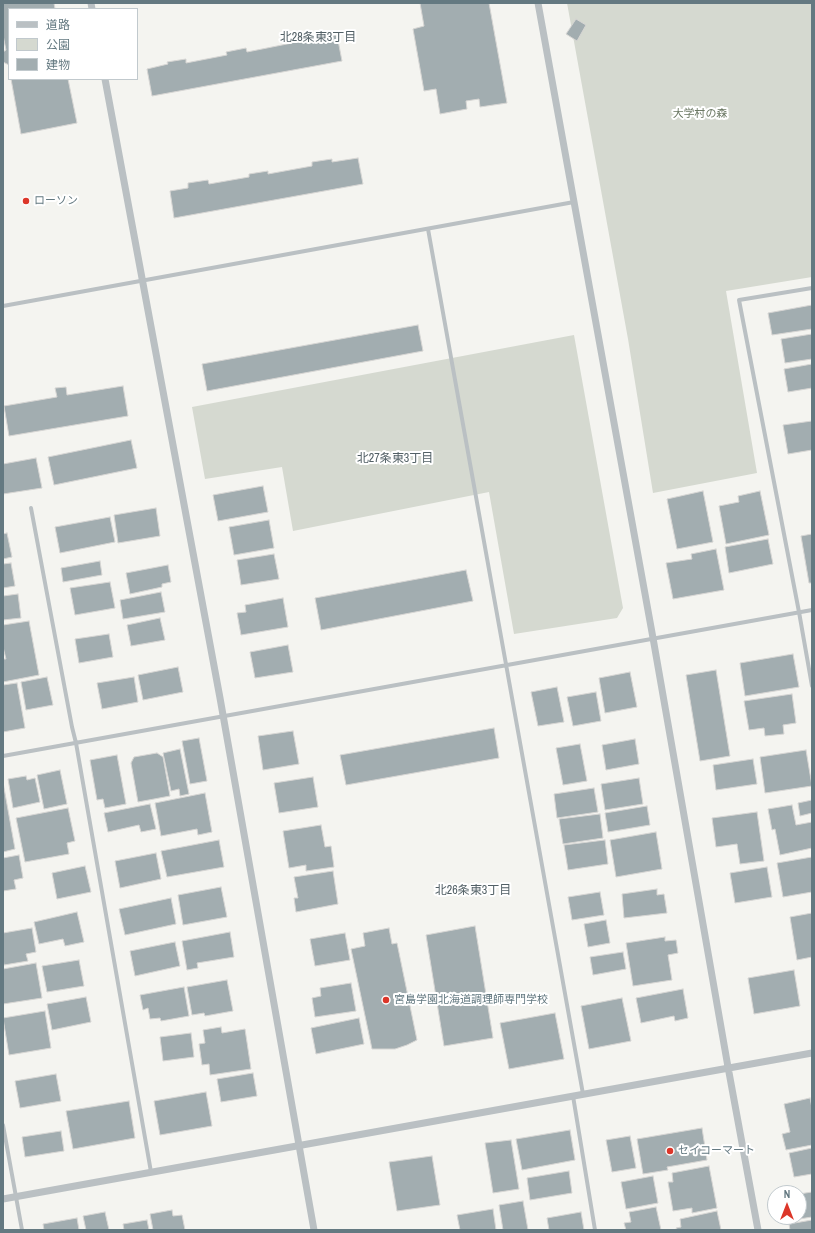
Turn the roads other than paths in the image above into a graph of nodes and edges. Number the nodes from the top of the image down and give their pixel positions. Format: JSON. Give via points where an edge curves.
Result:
{"nodes":[{"id":1,"x":538,"y":3,"type":"edge"},
{"id":2,"x":105,"y":80,"type":"edge"},
{"id":3,"x":574,"y":202,"type":"junction"},
{"id":4,"x":428,"y":228,"type":"junction"},
{"id":5,"x":142,"y":281,"type":"junction"},
{"id":6,"x":812,"y":288,"type":"edge"},
{"id":7,"x":3,"y":306,"type":"edge"},
{"id":8,"x":31,"y":508,"type":"dead end"},
{"id":9,"x":812,"y":610,"type":"edge"},
{"id":10,"x":800,"y":612,"type":"junction"},
{"id":11,"x":653,"y":638,"type":"junction"},
{"id":12,"x":506,"y":666,"type":"junction"},
{"id":13,"x":812,"y":686,"type":"edge"},
{"id":14,"x":223,"y":716,"type":"junction"},
{"id":15,"x":76,"y":743,"type":"junction"},
{"id":16,"x":3,"y":756,"type":"edge"},
{"id":17,"x":812,"y":1053,"type":"edge"},
{"id":18,"x":728,"y":1068,"type":"junction"},
{"id":19,"x":583,"y":1094,"type":"junction"},
{"id":20,"x":572,"y":1095,"type":"junction"},
{"id":21,"x":3,"y":1125,"type":"edge"},
{"id":22,"x":298,"y":1145,"type":"junction"},
{"id":23,"x":151,"y":1172,"type":"junction"},
{"id":24,"x":16,"y":1196,"type":"junction"},
{"id":25,"x":3,"y":1199,"type":"edge"},
{"id":26,"x":22,"y":1230,"type":"edge"},
{"id":27,"x":314,"y":1230,"type":"edge"},
{"id":28,"x":595,"y":1230,"type":"edge"},
{"id":29,"x":758,"y":1230,"type":"edge"}],
"edges":[{"from":1,"to":3,"type":"street"},
{"from":2,"to":5,"type":"street"},
{"from":3,"to":4,"type":"street"},
{"from":3,"to":11,"type":"street"},
{"from":4,"to":5,"type":"street"},
{"from":4,"to":12,"type":"street"},
{"from":5,"to":7,"type":"street"},
{"from":5,"to":14,"type":"street"},
{"from":6,"to":10,"type":"street","via":[[739,300]]},
{"from":8,"to":15,"type":"street"},
{"from":9,"to":10,"type":"street"},
{"from":10,"to":11,"type":"street"},
{"from":10,"to":13,"type":"street"},
{"from":11,"to":12,"type":"street"},
{"from":11,"to":18,"type":"street"},
{"from":12,"to":14,"type":"street"},
{"from":12,"to":19,"type":"street"},
{"from":14,"to":15,"type":"street"},
{"from":14,"to":22,"type":"street"},
{"from":15,"to":16,"type":"street"},
{"from":15,"to":23,"type":"street"},
{"from":17,"to":18,"type":"street"},
{"from":18,"to":19,"type":"street"},
{"from":18,"to":29,"type":"street"},
{"from":19,"to":20,"type":"street"},
{"from":20,"to":22,"type":"street"},
{"from":20,"to":28,"type":"street"},
{"from":21,"to":24,"type":"street"},
{"from":22,"to":23,"type":"street"},
{"from":22,"to":27,"type":"street"},
{"from":23,"to":24,"type":"street"},
{"from":24,"to":25,"type":"street"},
{"from":24,"to":26,"type":"street"}]}
